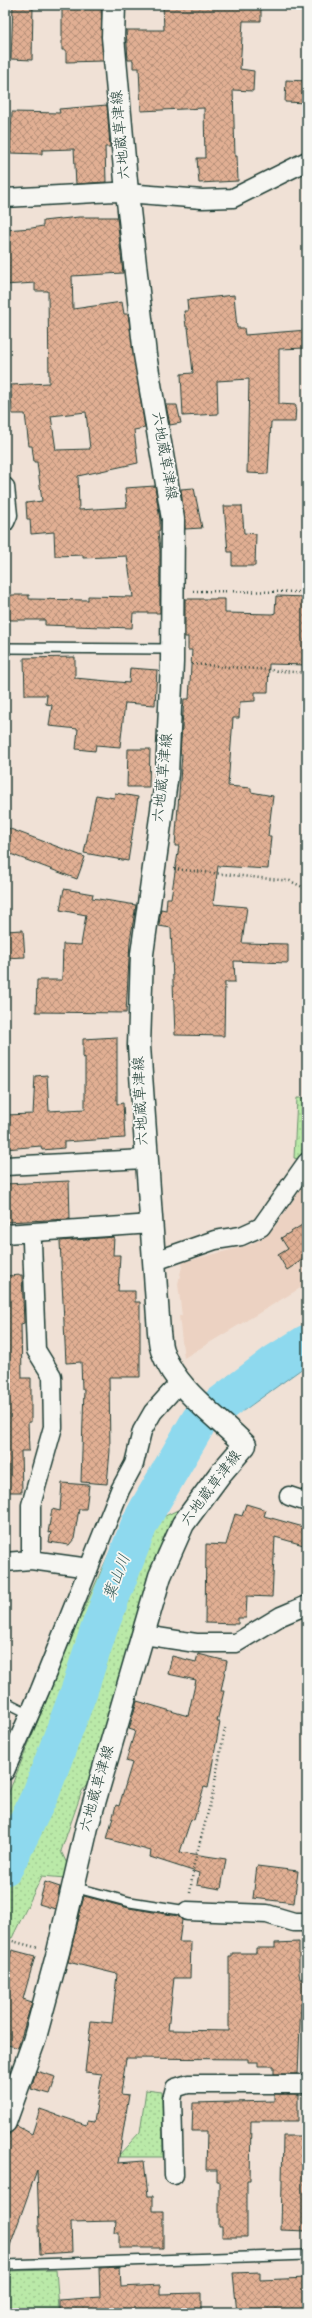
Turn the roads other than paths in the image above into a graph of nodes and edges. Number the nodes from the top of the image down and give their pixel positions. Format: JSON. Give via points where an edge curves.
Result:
{"nodes":[{"id":1,"x":114,"y":5,"type":"edge"},
{"id":2,"x":307,"y":161,"type":"edge"},
{"id":3,"x":127,"y":192,"type":"junction"},
{"id":4,"x":5,"y":198,"type":"edge"},
{"id":5,"x":5,"y":487,"type":"edge"},
{"id":6,"x":5,"y":522,"type":"edge"},
{"id":7,"x":5,"y":648,"type":"edge"},
{"id":8,"x":172,"y":656,"type":"junction"},
{"id":9,"x":145,"y":1159,"type":"junction"},
{"id":10,"x":307,"y":1162,"type":"edge"},
{"id":11,"x":5,"y":1166,"type":"edge"},
{"id":12,"x":152,"y":1224,"type":"junction"},
{"id":13,"x":5,"y":1234,"type":"edge"},
{"id":14,"x":32,"y":1242,"type":"dead end"},
{"id":15,"x":155,"y":1261,"type":"junction"},
{"id":16,"x":187,"y":1388,"type":"junction"},
{"id":17,"x":289,"y":1496,"type":"dead end"},
{"id":18,"x":307,"y":1502,"type":"edge"},
{"id":19,"x":31,"y":1560,"type":"junction"},
{"id":20,"x":5,"y":1562,"type":"edge"},
{"id":21,"x":89,"y":1568,"type":"junction"},
{"id":22,"x":307,"y":1605,"type":"edge"},
{"id":23,"x":144,"y":1636,"type":"junction"},
{"id":24,"x":5,"y":1704,"type":"edge"},
{"id":25,"x":30,"y":1714,"type":"junction"},
{"id":26,"x":5,"y":1771,"type":"edge"},
{"id":27,"x":72,"y":1887,"type":"junction"},
{"id":28,"x":187,"y":1911,"type":"joint"},
{"id":29,"x":307,"y":1922,"type":"edge"},
{"id":30,"x":307,"y":2084,"type":"edge"},
{"id":31,"x":5,"y":2122,"type":"edge"},
{"id":32,"x":174,"y":2175,"type":"dead end"},
{"id":33,"x":307,"y":2256,"type":"edge"},
{"id":34,"x":5,"y":2265,"type":"edge"}],
"edges":[{"from":1,"to":3,"type":"main road","name":"六地蔵草津線","via":[[113,37]]},
{"from":2,"to":3,"type":"street","via":[[233,198],[202,199]]},
{"from":3,"to":4,"type":"street"},
{"from":3,"to":8,"type":"main road","name":"六地蔵草津線","via":[[145,355],[174,520]]},
{"from":5,"to":6,"type":"street","via":[[8,515]]},
{"from":7,"to":8,"type":"lane"},
{"from":8,"to":9,"type":"main road","name":"六地蔵草津線","via":[[167,774],[142,954],[139,1046]]},
{"from":9,"to":11,"type":"street"},
{"from":9,"to":12,"type":"main road","name":"六地蔵草津線"},
{"from":10,"to":15,"type":"street","via":[[260,1227],[241,1236],[215,1240]]},
{"from":12,"to":13,"type":"street"},
{"from":12,"to":15,"type":"main road","name":"六地蔵草津線"},
{"from":14,"to":19,"type":"street","via":[[36,1350],[52,1376],[53,1427],[31,1505]]},
{"from":15,"to":16,"type":"main road","name":"六地蔵草津線","via":[[162,1352],[170,1368]]},
{"from":16,"to":21,"type":"street","via":[[153,1412],[142,1431],[134,1464],[120,1490]]},
{"from":16,"to":23,"type":"main road","name":"六地蔵草津線","via":[[244,1445],[183,1524],[160,1576]]},
{"from":17,"to":18,"type":"street"},
{"from":19,"to":20,"type":"street"},
{"from":19,"to":21,"type":"street"},
{"from":21,"to":25,"type":"street"},
{"from":22,"to":23,"type":"street","via":[[281,1616],[236,1643],[196,1643]]},
{"from":23,"to":27,"type":"main road","name":"六地蔵草津線","via":[[131,1673]]},
{"from":24,"to":25,"type":"lane"},
{"from":25,"to":26,"type":"street"},
{"from":27,"to":28,"type":"lane","via":[[130,1902]]},
{"from":27,"to":31,"type":"main road","name":"六地蔵草津線","via":[[34,2041]]},
{"from":28,"to":29,"type":"street","via":[[267,1914],[294,1922]]},
{"from":30,"to":32,"type":"street","via":[[188,2084],[175,2088],[172,2099]]},
{"from":33,"to":34,"type":"lane"}]}
